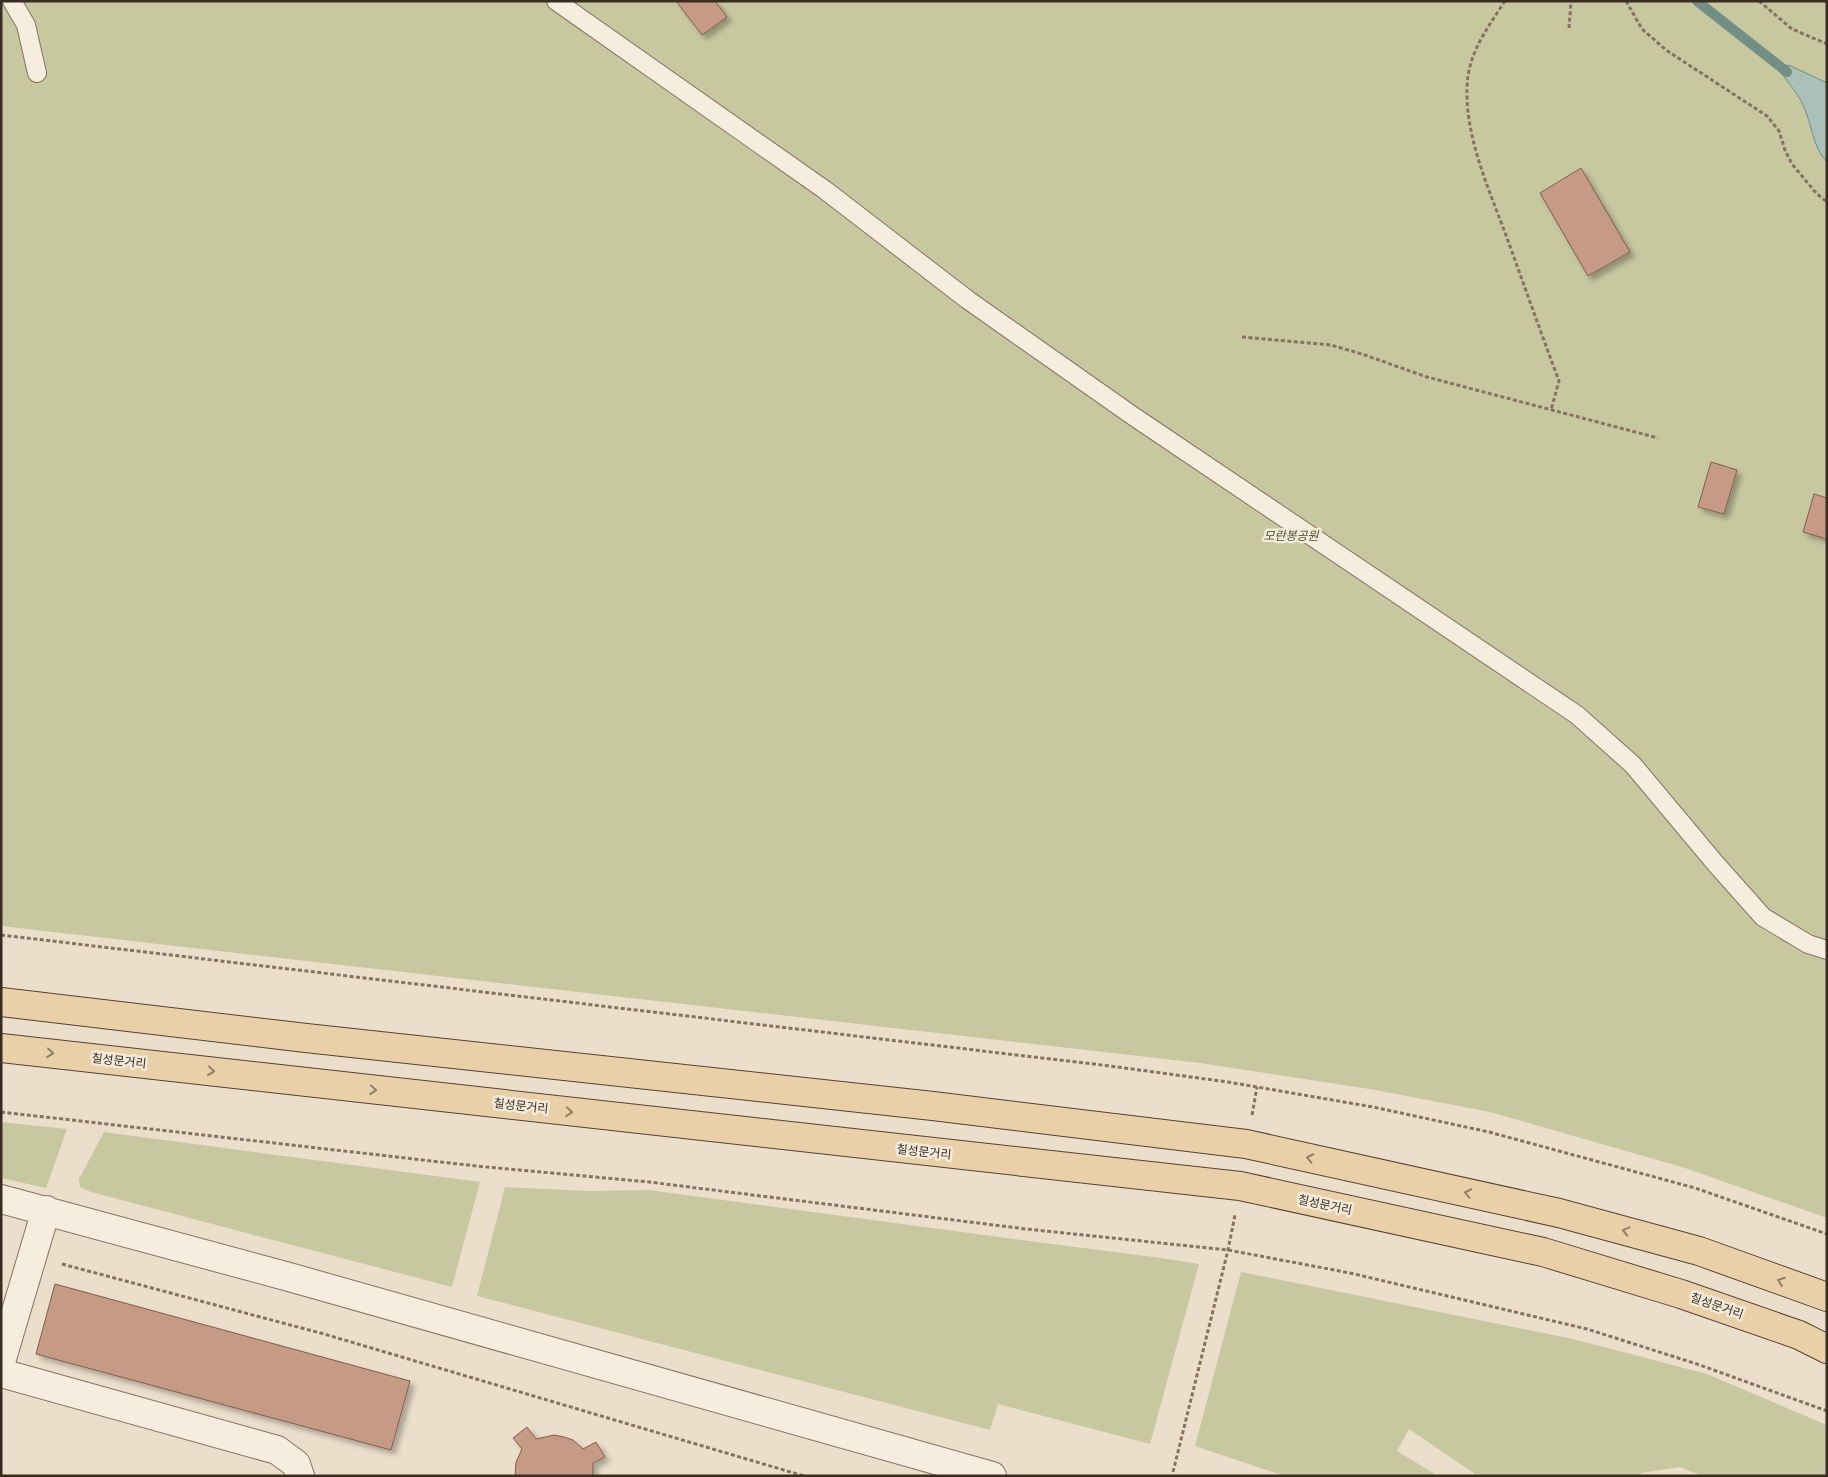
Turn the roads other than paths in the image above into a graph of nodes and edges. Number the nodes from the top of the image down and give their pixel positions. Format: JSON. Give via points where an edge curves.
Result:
{"nodes":[{"id":1,"x":12,"y":1,"type":"edge"},
{"id":2,"x":556,"y":1,"type":"edge"},
{"id":3,"x":37,"y":73,"type":"dead end"},
{"id":4,"x":1827,"y":950,"type":"edge"},
{"id":5,"x":1,"y":1002,"type":"edge"},
{"id":6,"x":1,"y":1048,"type":"edge"},
{"id":7,"x":1,"y":1199,"type":"edge"},
{"id":8,"x":46,"y":1210,"type":"junction"},
{"id":9,"x":1827,"y":1297,"type":"edge"},
{"id":10,"x":1827,"y":1349,"type":"edge"},
{"id":11,"x":1,"y":1362,"type":"edge"},
{"id":12,"x":1,"y":1372,"type":"edge"},
{"id":13,"x":300,"y":1476,"type":"edge"},
{"id":14,"x":992,"y":1476,"type":"edge"}],
"edges":[{"from":1,"to":3,"type":"lane","via":[[26,25]]},
{"from":2,"to":4,"type":"lane","via":[[825,190],[968,300],[1133,416],[1577,715],[1633,765],[1763,917],[1808,944]]},
{"from":9,"to":5,"type":"main road","one_way":true,"via":[[1699,1251],[1559,1213],[1246,1144]]},
{"from":6,"to":10,"type":"main road","name":"칠성문거리","one_way":true,"via":[[1240,1186],[1543,1252],[1681,1294],[1800,1336]]},
{"from":7,"to":8,"type":"street"},
{"from":8,"to":11,"type":"street"},
{"from":8,"to":14,"type":"street"},
{"from":12,"to":13,"type":"street","via":[[277,1450],[296,1464]]}]}
